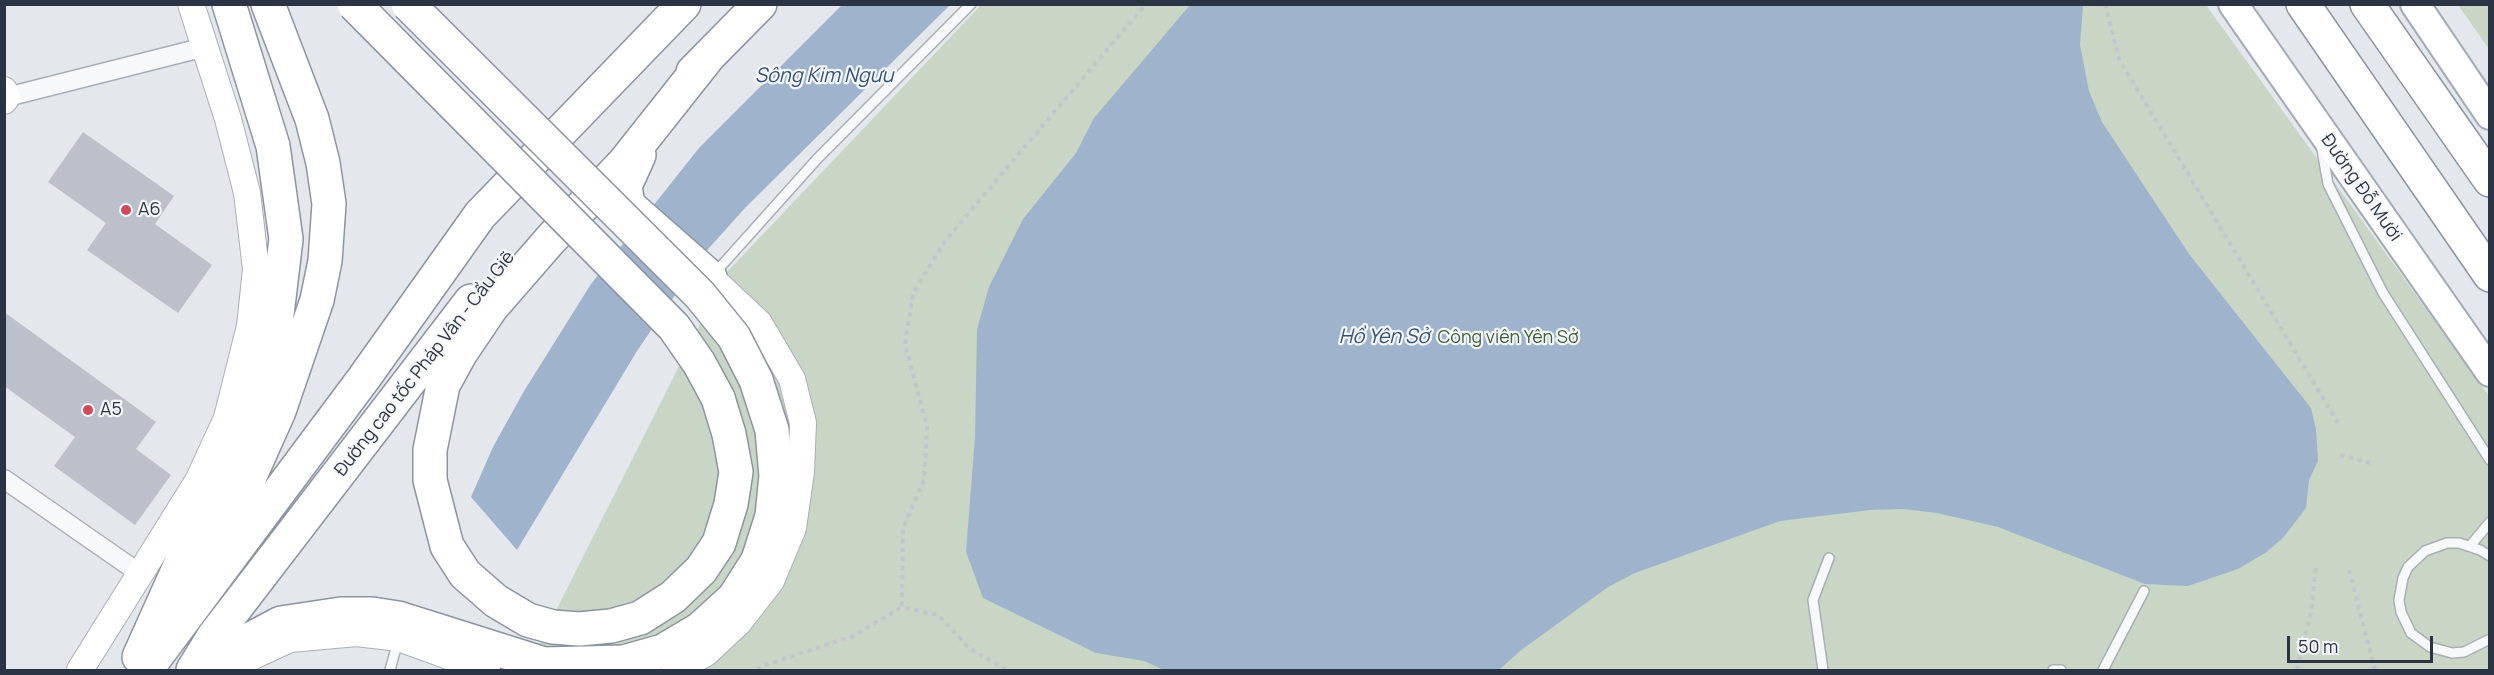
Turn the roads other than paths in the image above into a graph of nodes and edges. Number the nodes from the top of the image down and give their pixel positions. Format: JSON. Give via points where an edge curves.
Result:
{"nodes":[{"id":1,"x":192,"y":4,"type":"edge"},
{"id":2,"x":229,"y":4,"type":"edge"},
{"id":3,"x":268,"y":4,"type":"edge"},
{"id":4,"x":354,"y":4,"type":"edge"},
{"id":5,"x":408,"y":4,"type":"edge"},
{"id":6,"x":684,"y":4,"type":"edge"},
{"id":7,"x":760,"y":4,"type":"edge"},
{"id":8,"x":971,"y":4,"type":"edge"},
{"id":9,"x":2233,"y":4,"type":"edge"},
{"id":10,"x":2303,"y":4,"type":"edge"},
{"id":11,"x":2367,"y":4,"type":"edge"},
{"id":12,"x":2415,"y":4,"type":"edge"},
{"id":13,"x":204,"y":47,"type":"junction"},
{"id":14,"x":708,"y":57,"type":"junction"},
{"id":15,"x":5,"y":96,"type":"edge"},
{"id":16,"x":2490,"y":115,"type":"edge"},
{"id":17,"x":2318,"y":127,"type":"junction"},
{"id":18,"x":652,"y":128,"type":"junction"},
{"id":19,"x":2490,"y":180,"type":"edge"},
{"id":20,"x":704,"y":273,"type":"junction"},
{"id":21,"x":2490,"y":275,"type":"edge"},
{"id":22,"x":2490,"y":372,"type":"edge"},
{"id":23,"x":2490,"y":460,"type":"edge"},
{"id":24,"x":4,"y":479,"type":"edge"},
{"id":25,"x":2490,"y":522,"type":"edge"},
{"id":26,"x":2470,"y":546,"type":"junction"},
{"id":27,"x":2490,"y":556,"type":"edge"},
{"id":28,"x":1829,"y":558,"type":"dead end"},
{"id":29,"x":142,"y":575,"type":"junction"},
{"id":30,"x":2144,"y":591,"type":"dead end"},
{"id":31,"x":399,"y":638,"type":"junction"},
{"id":32,"x":2490,"y":639,"type":"edge"},
{"id":33,"x":80,"y":670,"type":"edge"},
{"id":34,"x":132,"y":670,"type":"edge"},
{"id":35,"x":138,"y":670,"type":"edge"},
{"id":36,"x":146,"y":670,"type":"edge"},
{"id":37,"x":193,"y":670,"type":"edge"},
{"id":38,"x":208,"y":670,"type":"edge"},
{"id":39,"x":233,"y":670,"type":"edge"},
{"id":40,"x":390,"y":670,"type":"edge"},
{"id":41,"x":487,"y":670,"type":"edge"},
{"id":42,"x":675,"y":670,"type":"edge"},
{"id":43,"x":1823,"y":670,"type":"edge"},
{"id":44,"x":2053,"y":670,"type":"edge"},
{"id":45,"x":2061,"y":670,"type":"edge"},
{"id":46,"x":2103,"y":670,"type":"edge"}],
"edges":[{"from":1,"to":13,"type":"street"},
{"from":2,"to":34,"type":"highway","via":[[273,146],[286,239],[275,331],[245,421]]},
{"from":3,"to":35,"type":"highway","via":[[312,119],[323,163],[329,204],[325,261],[317,300],[279,411],[250,476]]},
{"from":4,"to":18,"type":"highway","bridge":true,"via":[[674,327],[718,398],[736,472],[719,543],[700,570],[673,597],[640,618],[611,626],[553,627],[528,620],[496,602],[465,574],[447,546],[430,480],[433,431],[443,385],[472,332],[551,238],[624,163]]},
{"from":5,"to":38,"type":"highway","bridge":true,"via":[[700,295],[734,337],[756,380],[772,430],[776,476],[772,516],[758,560],[734,598],[700,629],[663,651],[624,662],[544,664],[398,618],[341,614],[282,622],[230,650]]},
{"from":6,"to":36,"type":"highway","name":"Đường cao tốc Pháp Vân - Cầu Giẽ","via":[[480,215]]},
{"from":7,"to":14,"type":"highway","name":"Đường cao tốc Pháp Vân - Cầu Giẽ"},
{"from":8,"to":20,"type":"lane"},
{"from":9,"to":17,"type":"main road","name":"Đường Đỗ Mười"},
{"from":10,"to":21,"type":"highway"},
{"from":11,"to":19,"type":"highway"},
{"from":12,"to":16,"type":"main road"},
{"from":13,"to":15,"type":"street"},
{"from":13,"to":29,"type":"street","via":[[247,193],[256,268],[250,326],[227,417],[198,482]]},
{"from":14,"to":18,"type":"highway"},
{"from":14,"to":37,"type":"highway","name":"Đường cao tốc Pháp Vân - Cầu Giẽ","via":[[515,250],[465,307],[214,636]]},
{"from":17,"to":22,"type":"main road","name":"Đường Đỗ Mười"},
{"from":17,"to":23,"type":"lane","via":[[2328,184],[2383,293]]},
{"from":18,"to":20,"type":"highway","via":[[625,186],[628,205]]},
{"from":20,"to":42,"type":"street","via":[[759,323],[792,379],[803,423],[801,472],[793,528],[771,581],[739,622],[706,653]]},
{"from":24,"to":29,"type":"street"},
{"from":25,"to":26,"type":"lane"},
{"from":26,"to":27,"type":"lane"},
{"from":26,"to":32,"type":"lane","via":[[2447,543],[2416,558],[2403,578],[2401,612],[2411,633],[2441,651],[2464,652]]},
{"from":28,"to":43,"type":"lane","via":[[1814,600]]},
{"from":29,"to":33,"type":"street"},
{"from":30,"to":46,"type":"lane"},
{"from":31,"to":39,"type":"street","via":[[357,633],[290,639]]},
{"from":31,"to":40,"type":"lane"},
{"from":31,"to":41,"type":"street"},
{"from":44,"to":45,"type":"lane"}]}
